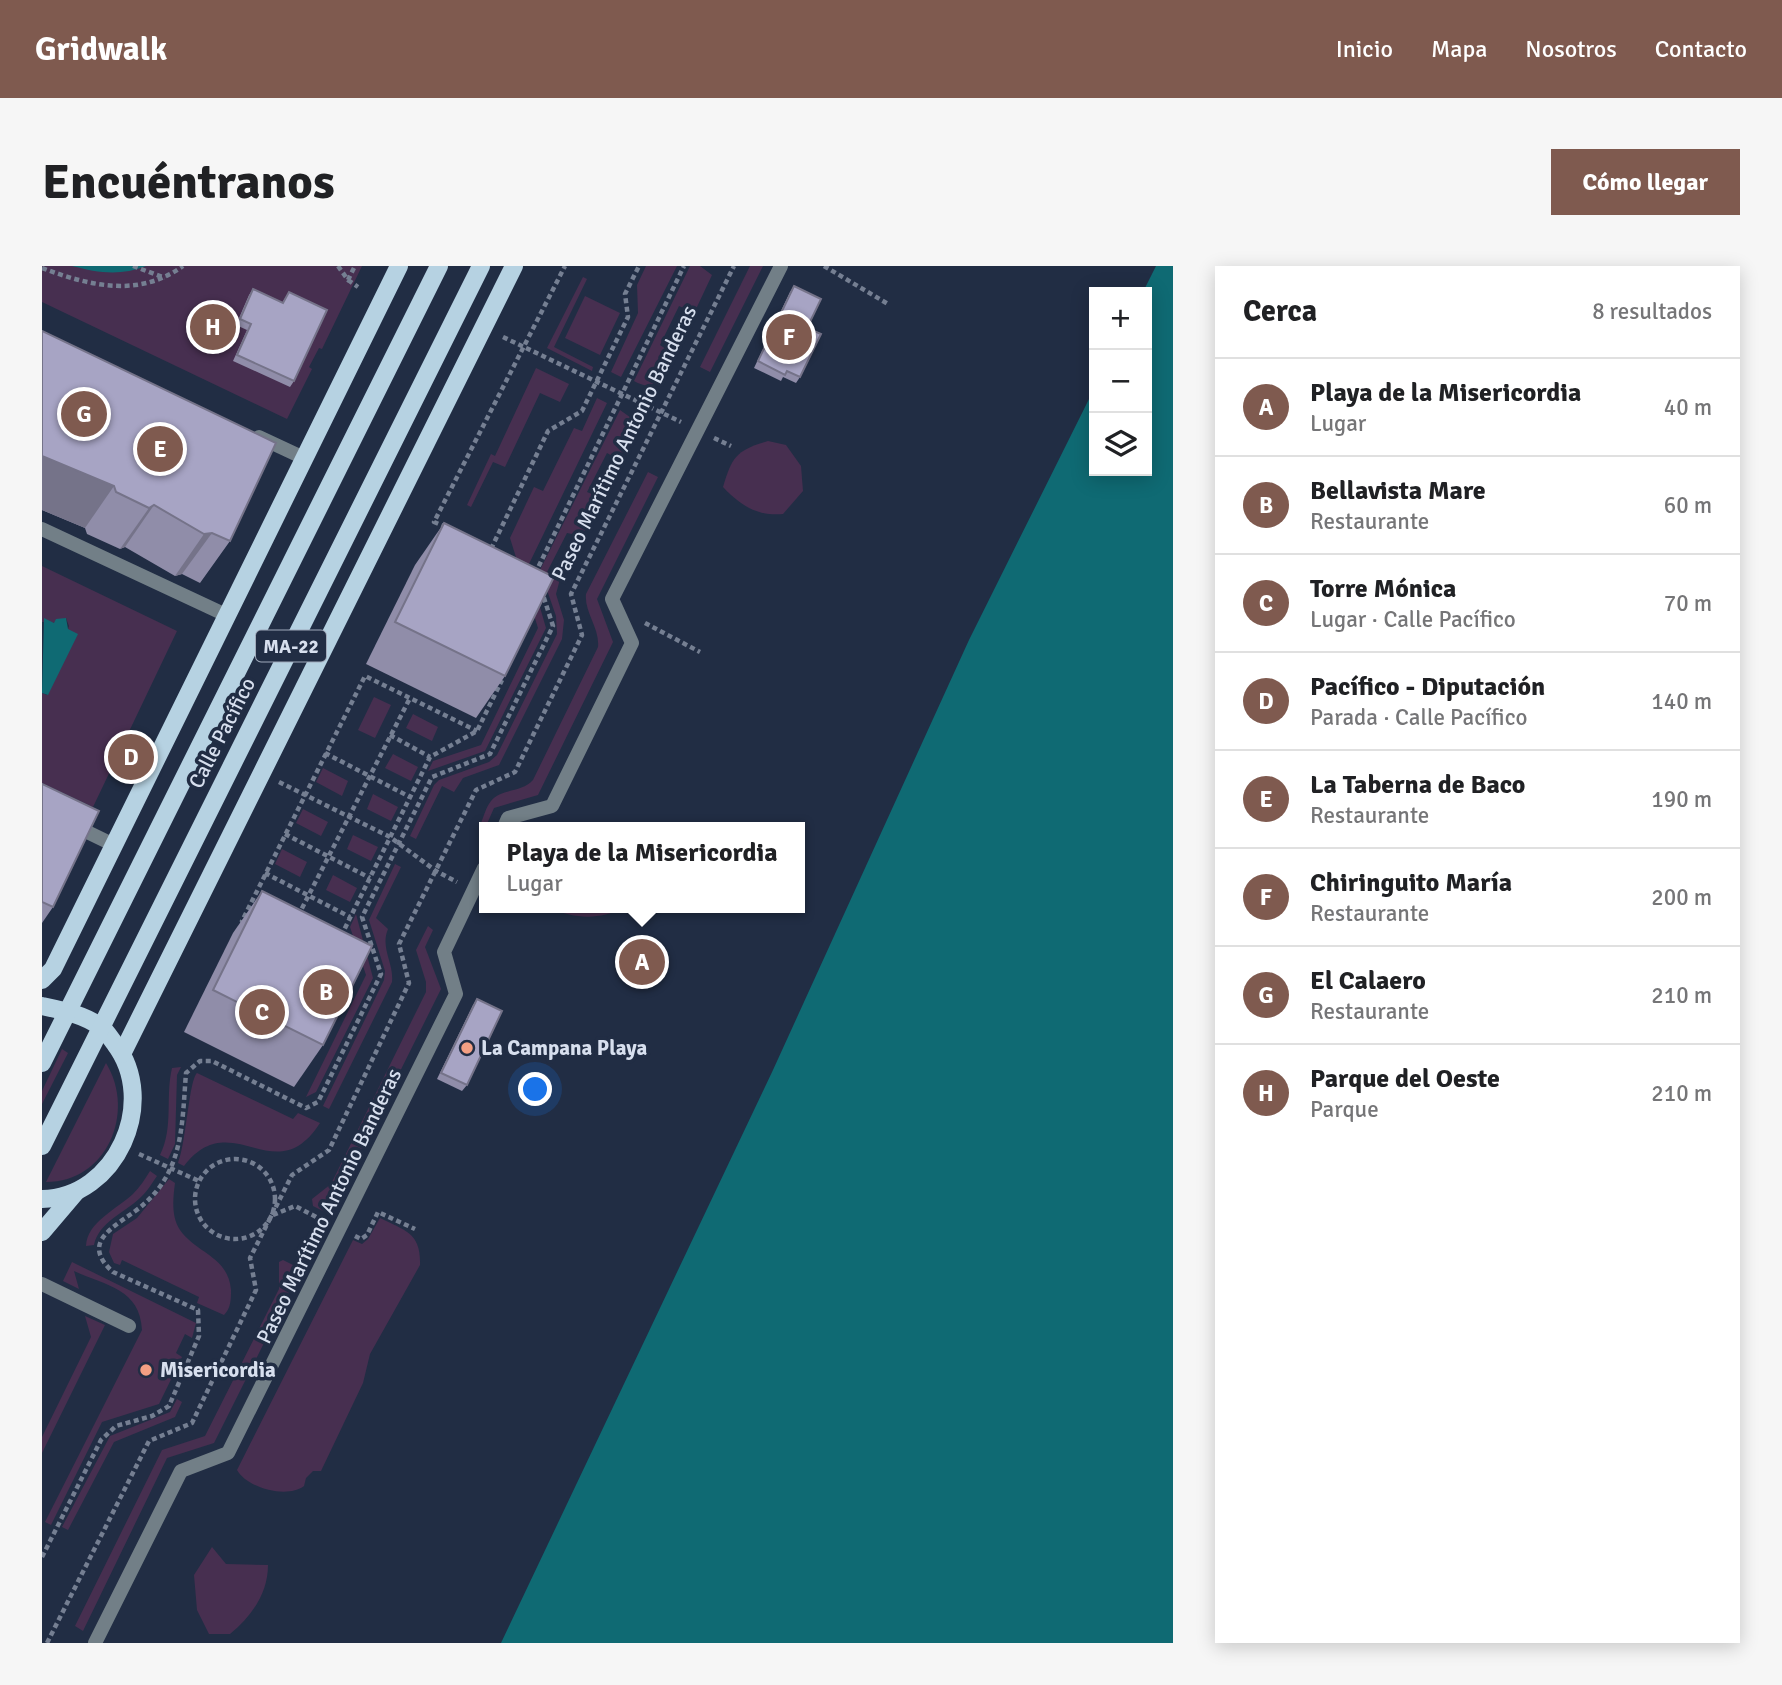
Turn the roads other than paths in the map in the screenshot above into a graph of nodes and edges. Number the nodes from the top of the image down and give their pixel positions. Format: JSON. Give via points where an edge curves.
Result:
{"nodes":[{"id":1,"x":399,"y":266,"type":"edge"},
{"id":2,"x":439,"y":266,"type":"edge"},
{"id":3,"x":481,"y":266,"type":"edge"},
{"id":4,"x":514,"y":266,"type":"edge"},
{"id":5,"x":781,"y":266,"type":"edge"},
{"id":6,"x":240,"y":428,"type":"edge"},
{"id":7,"x":304,"y":458,"type":"junction"},
{"id":8,"x":42,"y":529,"type":"edge"},
{"id":9,"x":226,"y":615,"type":"junction"},
{"id":10,"x":42,"y":810,"type":"edge"},
{"id":11,"x":506,"y":822,"type":"edge"},
{"id":12,"x":114,"y":845,"type":"junction"},
{"id":13,"x":479,"y":880,"type":"edge"},
{"id":14,"x":42,"y":980,"type":"edge"},
{"id":15,"x":42,"y":1006,"type":"edge"},
{"id":16,"x":67,"y":1012,"type":"junction"},
{"id":17,"x":103,"y":1028,"type":"junction"},
{"id":18,"x":122,"y":1054,"type":"junction"},
{"id":19,"x":42,"y":1063,"type":"edge"},
{"id":20,"x":42,"y":1146,"type":"edge"},
{"id":21,"x":79,"y":1189,"type":"junction"},
{"id":22,"x":42,"y":1199,"type":"edge"},
{"id":23,"x":42,"y":1232,"type":"edge"},
{"id":24,"x":42,"y":1284,"type":"edge"},
{"id":25,"x":129,"y":1326,"type":"dead end"},
{"id":26,"x":95,"y":1643,"type":"edge"}],
"edges":[{"from":1,"to":7,"type":"main road"},
{"from":2,"to":16,"type":"main road","name":"Calle Pacífico","number":"MA-22"},
{"from":3,"to":17,"type":"main road","name":"Calle Pacífico","number":"MA-22"},
{"from":4,"to":18,"type":"main road"},
{"from":5,"to":11,"type":"street","via":[[612,599],[632,643],[552,806]]},
{"from":6,"to":7,"type":"street"},
{"from":7,"to":9,"type":"main road"},
{"from":8,"to":9,"type":"street"},
{"from":9,"to":12,"type":"main road"},
{"from":10,"to":12,"type":"street"},
{"from":12,"to":14,"type":"main road","via":[[53,969]]},
{"from":13,"to":26,"type":"street","name":"Paseo Marítimo Antonio Banderas","via":[[444,952],[456,994],[332,1250],[228,1453],[181,1471]]},
{"from":15,"to":16,"type":"main road"},
{"from":16,"to":17,"type":"main road"},
{"from":16,"to":19,"type":"main road","name":"Calle Pacífico","number":"MA-22"},
{"from":17,"to":18,"type":"main road"},
{"from":17,"to":20,"type":"main road","name":"Calle Pacífico","number":"MA-22"},
{"from":18,"to":21,"type":"main road","via":[[134,1106],[123,1146]]},
{"from":21,"to":22,"type":"main road"},
{"from":21,"to":23,"type":"main road"},
{"from":24,"to":25,"type":"street"}]}
